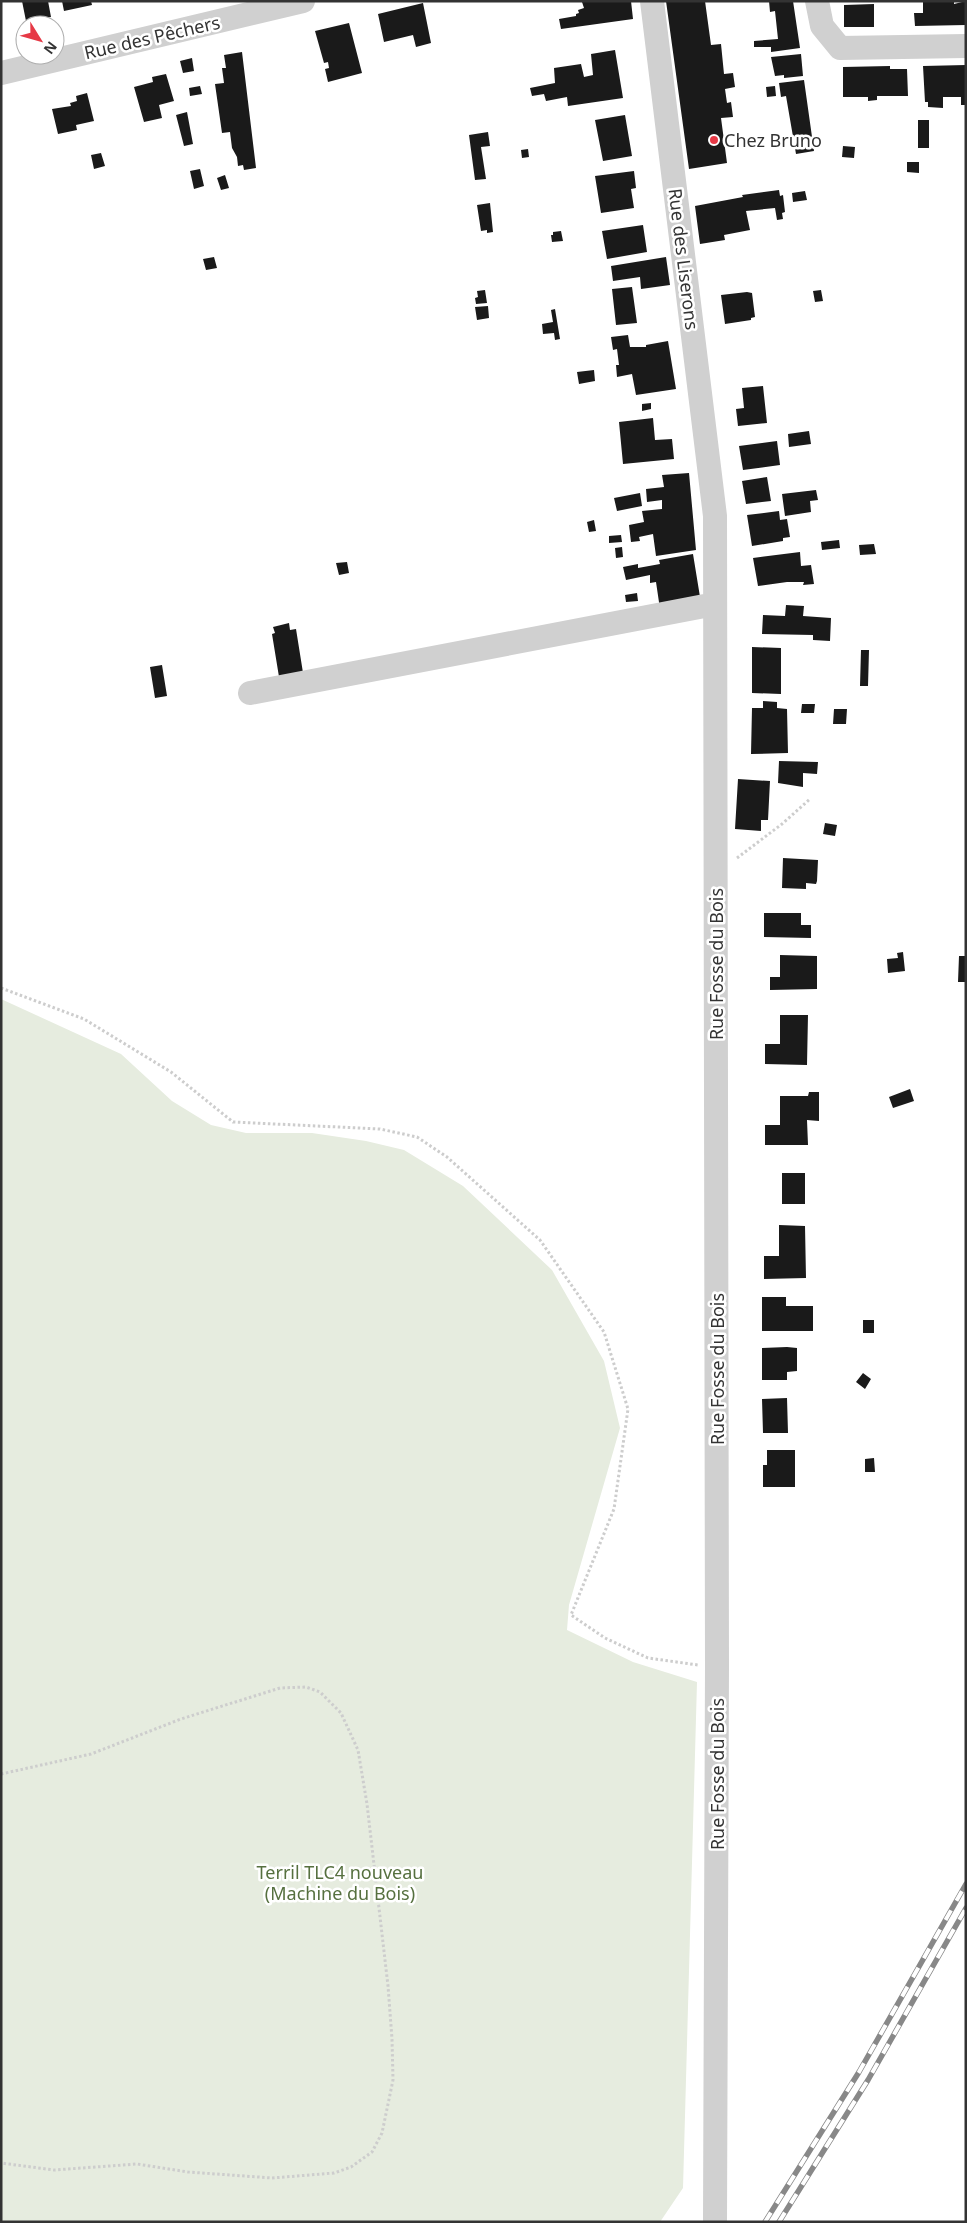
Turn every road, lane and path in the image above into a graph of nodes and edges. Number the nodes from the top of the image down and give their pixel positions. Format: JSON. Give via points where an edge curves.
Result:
{"nodes":[{"id":1,"x":303,"y":1,"type":"edge"},
{"id":2,"x":652,"y":1,"type":"edge"},
{"id":3,"x":817,"y":1,"type":"edge"},
{"id":4,"x":966,"y":46,"type":"edge"},
{"id":5,"x":1,"y":74,"type":"edge"},
{"id":6,"x":715,"y":516,"type":"joint"},
{"id":7,"x":715,"y":604,"type":"junction"},
{"id":8,"x":250,"y":693,"type":"dead end"},
{"id":9,"x":810,"y":799,"type":"dead end"},
{"id":10,"x":716,"y":873,"type":"junction"},
{"id":11,"x":1,"y":988,"type":"edge"},
{"id":12,"x":718,"y":1666,"type":"junction"},
{"id":13,"x":1,"y":1774,"type":"edge"},
{"id":14,"x":1,"y":2163,"type":"edge"},
{"id":15,"x":715,"y":2222,"type":"edge"}],
"edges":[{"from":1,"to":5,"type":"street","name":"Rue des Pêchers"},
{"from":2,"to":6,"type":"street","name":"Rue des Liserons"},
{"from":3,"to":4,"type":"street","via":[[822,26],[840,48]]},
{"from":6,"to":7,"type":"street","name":"Rue Fosse du Bois"},
{"from":7,"to":8,"type":"street"},
{"from":7,"to":10,"type":"street","name":"Rue Fosse du Bois"},
{"from":9,"to":10,"type":"path"},
{"from":10,"to":12,"type":"street","name":"Rue Fosse du Bois"},
{"from":11,"to":12,"type":"path","via":[[84,1018],[171,1072],[233,1122],[380,1129],[417,1137],[447,1158],[540,1240],[604,1332],[628,1409],[614,1509],[571,1614],[605,1638],[648,1658]]},
{"from":12,"to":15,"type":"street","name":"Rue Fosse du Bois"},
{"from":13,"to":14,"type":"path","via":[[91,1754],[181,1719],[280,1688],[306,1687],[320,1692],[341,1713],[358,1750],[388,1986],[393,2080],[382,2133],[372,2152],[351,2167],[334,2173],[272,2178],[188,2172],[137,2164],[54,2170]]}]}
